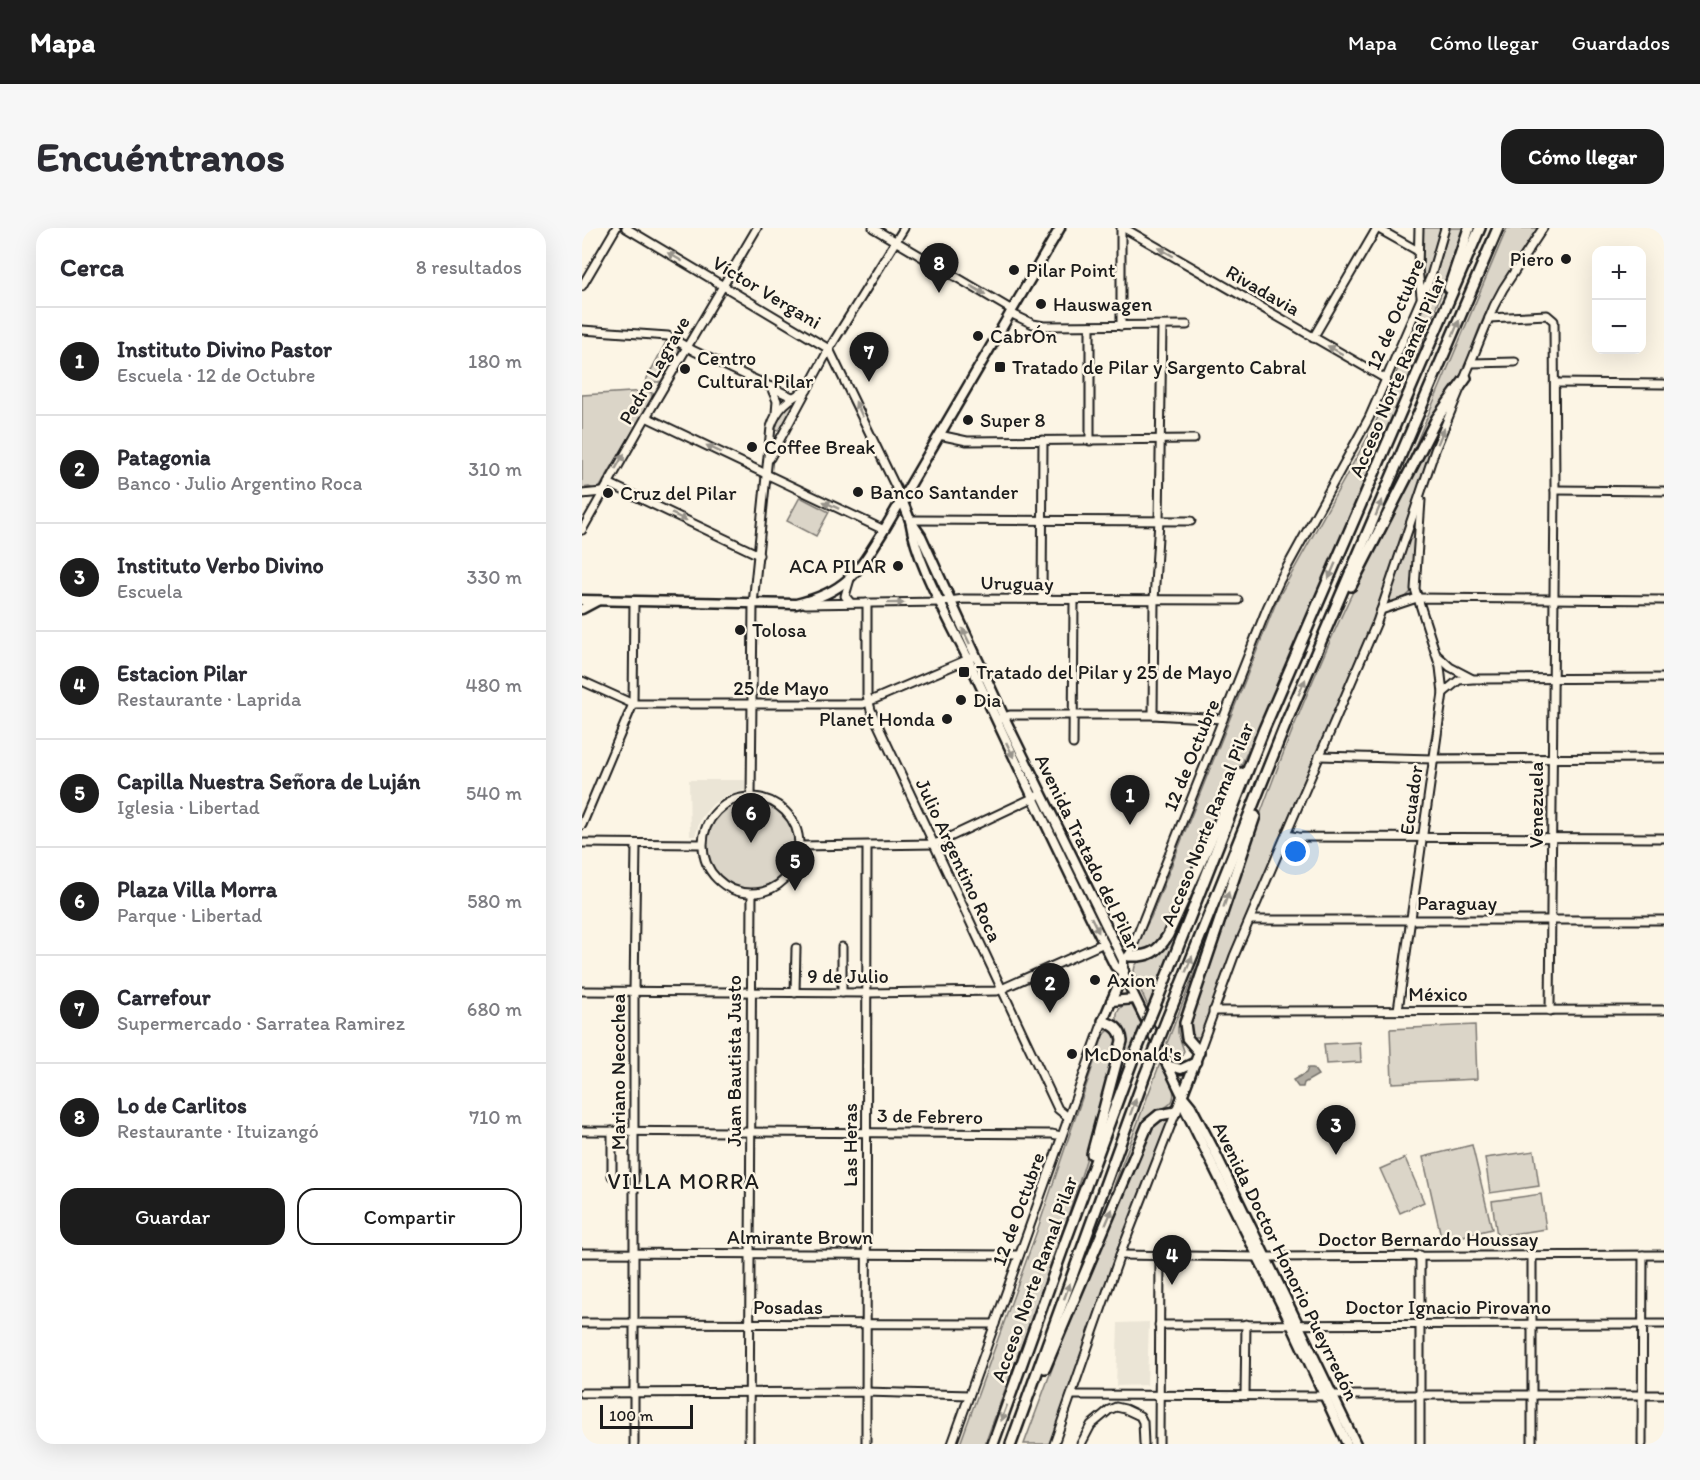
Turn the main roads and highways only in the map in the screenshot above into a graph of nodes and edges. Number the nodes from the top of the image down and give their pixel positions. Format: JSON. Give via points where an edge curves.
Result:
{"nodes":[{"id":1,"x":1060,"y":228,"type":"edge"},
{"id":2,"x":1469,"y":228,"type":"edge"},
{"id":3,"x":1480,"y":228,"type":"edge"},
{"id":4,"x":1498,"y":228,"type":"edge"},
{"id":5,"x":1429,"y":347,"type":"junction"},
{"id":6,"x":1466,"y":378,"type":"road end"},
{"id":7,"x":902,"y":500,"type":"junction"},
{"id":8,"x":600,"y":599,"type":"junction"},
{"id":9,"x":582,"y":600,"type":"edge"},
{"id":10,"x":582,"y":609,"type":"edge"},
{"id":11,"x":1332,"y":619,"type":"junction"},
{"id":12,"x":1000,"y":718,"type":"junction"},
{"id":13,"x":1286,"y":723,"type":"junction"},
{"id":14,"x":1264,"y":729,"type":"junction"},
{"id":15,"x":1130,"y":956,"type":"joint"},
{"id":16,"x":1123,"y":973,"type":"junction"},
{"id":17,"x":1135,"y":999,"type":"junction"},
{"id":18,"x":1111,"y":1001,"type":"junction"},
{"id":19,"x":1103,"y":1021,"type":"joint"},
{"id":20,"x":1199,"y":1052,"type":"joint"},
{"id":21,"x":1196,"y":1062,"type":"junction"},
{"id":22,"x":1167,"y":1065,"type":"junction"},
{"id":23,"x":1182,"y":1095,"type":"junction"},
{"id":24,"x":1176,"y":1112,"type":"joint"},
{"id":25,"x":1066,"y":1240,"type":"junction"},
{"id":26,"x":1328,"y":1395,"type":"junction"},
{"id":27,"x":1018,"y":1425,"type":"junction"},
{"id":28,"x":993,"y":1444,"type":"edge"},
{"id":29,"x":1011,"y":1444,"type":"edge"},
{"id":30,"x":1347,"y":1444,"type":"edge"},
{"id":31,"x":1356,"y":1444,"type":"edge"}],
"edges":[{"from":1,"to":7,"type":"main road"},
{"from":2,"to":5,"type":"highway"},
{"from":3,"to":5,"type":"highway","name":"Acceso Norte Ramal Pilar"},
{"from":11,"to":4,"type":"highway","name":"Acceso Norte Ramal Pilar","one_way":true},
{"from":5,"to":14,"type":"highway","name":"Acceso Norte Ramal Pilar","one_way":true},
{"from":6,"to":11,"type":"highway","via":[[1437,418]]},
{"from":7,"to":8,"type":"main road","name":"Uruguay","via":[[850,579],[827,594],[796,604]]},
{"from":7,"to":12,"type":"main road","name":"Avenida Tratado del Pilar"},
{"from":8,"to":9,"type":"main road","name":"Uruguay"},
{"from":8,"to":10,"type":"main road"},
{"from":13,"to":11,"type":"highway","name":"Acceso Norte Ramal Pilar","one_way":true},
{"from":12,"to":16,"type":"main road","name":"Avenida Tratado del Pilar","one_way":true,"via":[[1033,798],[1104,943]]},
{"from":12,"to":16,"type":"main road","name":"Avenida Tratado del Pilar","via":[[1124,960]]},
{"from":20,"to":13,"type":"highway","one_way":true,"via":[[1185,1035],[1186,1018]]},
{"from":27,"to":13,"type":"highway","name":"Acceso Norte Ramal Pilar","one_way":true,"bridge":true,"via":[[1145,1075]]},
{"from":14,"to":15,"type":"highway","via":[[1168,935],[1152,954]]},
{"from":14,"to":25,"type":"highway","name":"Acceso Norte Ramal Pilar","bridge":true},
{"from":15,"to":16,"type":"main road","name":"12 de Octubre"},
{"from":16,"to":17,"type":"main road","name":"Avenida Doctor Honorio Pueyrredón"},
{"from":16,"to":18,"type":"main road","name":"12 de Octubre"},
{"from":17,"to":18,"type":"main road"},
{"from":17,"to":22,"type":"main road","name":"Avenida Doctor Honorio Pueyrredón"},
{"from":18,"to":19,"type":"main road","name":"12 de Octubre"},
{"from":19,"to":25,"type":"highway","via":[[1119,1030],[1122,1044]]},
{"from":20,"to":21,"type":"main road"},
{"from":21,"to":22,"type":"main road","via":[[1181,1069]]},
{"from":21,"to":23,"type":"main road"},
{"from":22,"to":23,"type":"main road","name":"Avenida Doctor Honorio Pueyrredón"},
{"from":23,"to":24,"type":"main road"},
{"from":23,"to":26,"type":"main road","name":"Avenida Doctor Honorio Pueyrredón","via":[[1185,1109]]},
{"from":27,"to":24,"type":"highway","one_way":true,"via":[[1148,1124],[1159,1115]]},
{"from":25,"to":28,"type":"highway","name":"Acceso Norte Ramal Pilar","one_way":true},
{"from":26,"to":30,"type":"main road","name":"Avenida Doctor Honorio Pueyrredón"},
{"from":26,"to":31,"type":"main road","name":"Avenida Doctor Honorio Pueyrredón"},
{"from":27,"to":29,"type":"highway","name":"Acceso Norte Ramal Pilar"}]}
